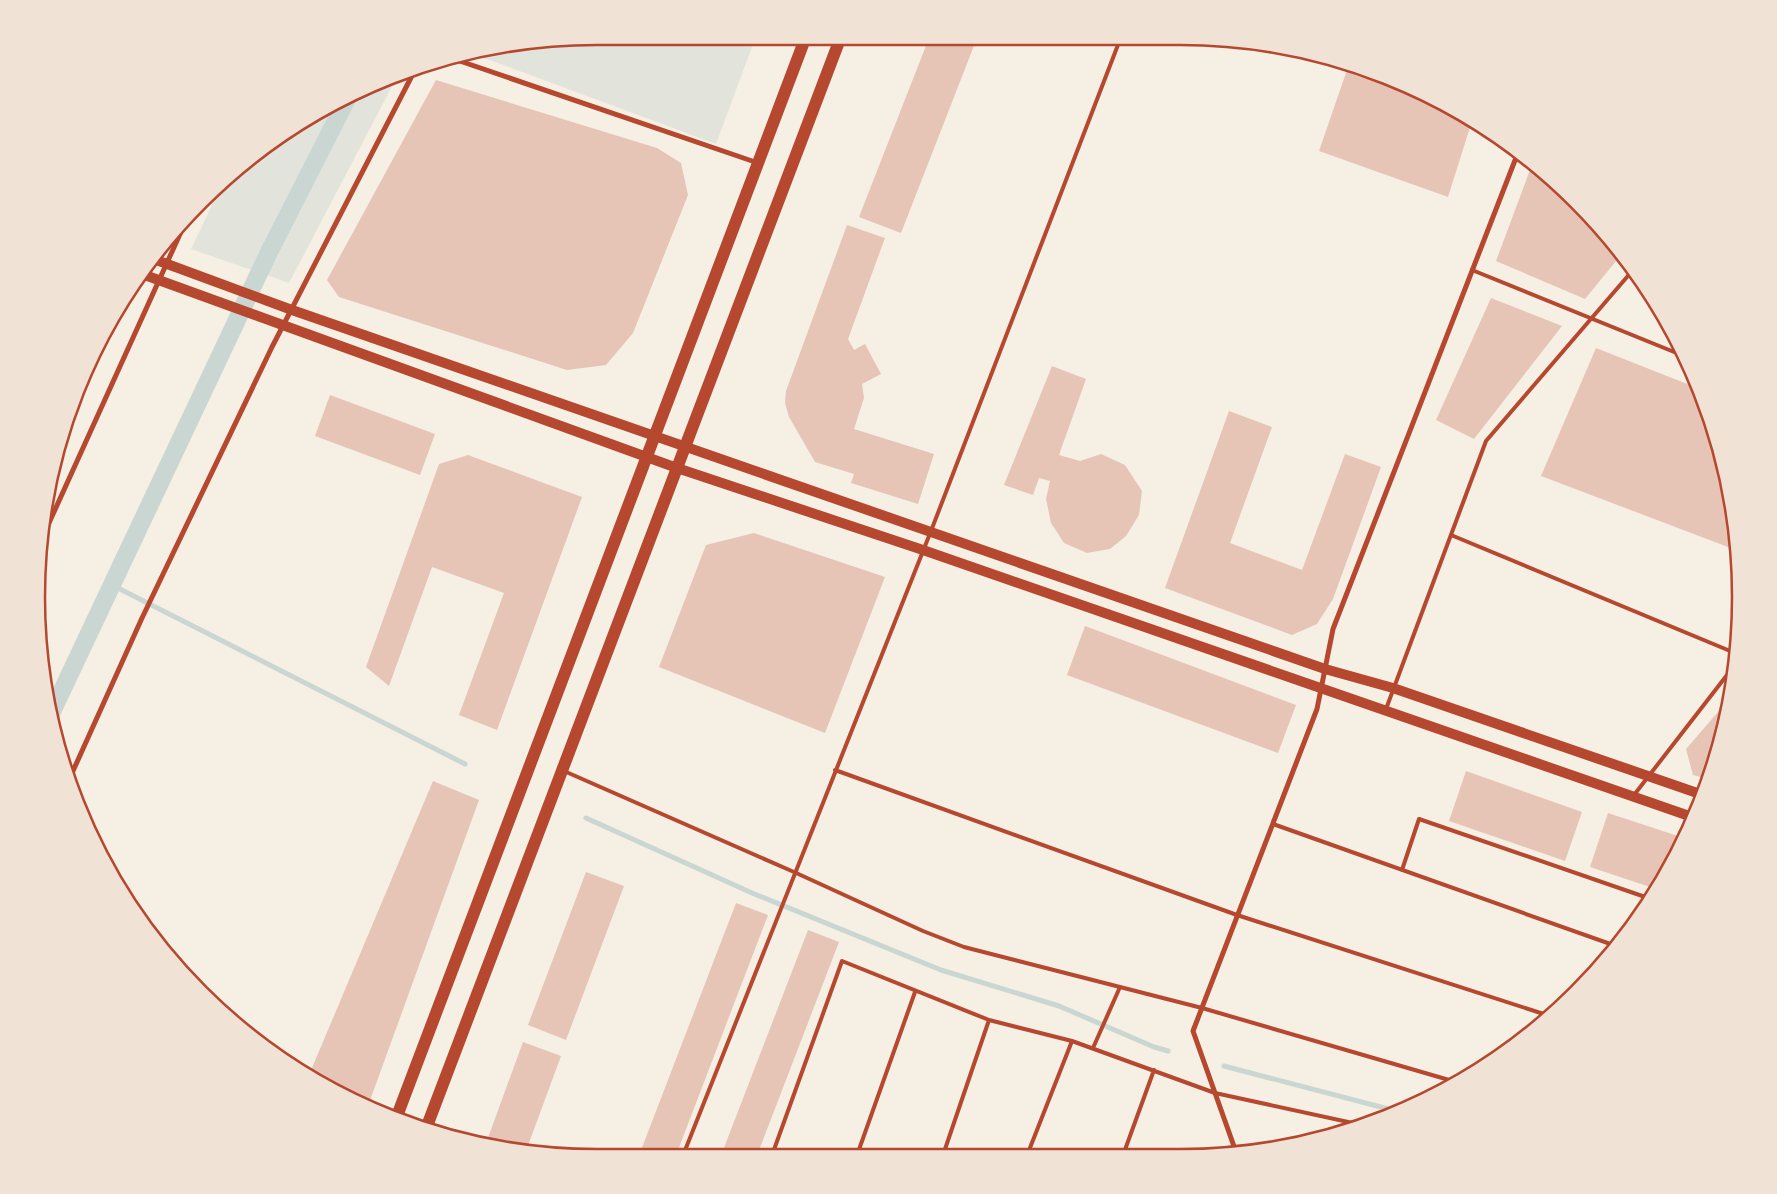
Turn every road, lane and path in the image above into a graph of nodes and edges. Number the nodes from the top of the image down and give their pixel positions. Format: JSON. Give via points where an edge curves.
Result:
{"nodes":[{"id":1,"x":803,"y":45,"type":"edge"},
{"id":2,"x":838,"y":45,"type":"edge"},
{"id":3,"x":1118,"y":45,"type":"edge"},
{"id":4,"x":463,"y":62,"type":"edge"},
{"id":5,"x":411,"y":78,"type":"edge"},
{"id":6,"x":1516,"y":159,"type":"edge"},
{"id":7,"x":758,"y":164,"type":"junction"},
{"id":8,"x":178,"y":238,"type":"edge"},
{"id":9,"x":159,"y":261,"type":"edge"},
{"id":10,"x":166,"y":263,"type":"junction"},
{"id":11,"x":1472,"y":270,"type":"junction"},
{"id":12,"x":1628,"y":275,"type":"edge"},
{"id":13,"x":148,"y":276,"type":"edge"},
{"id":14,"x":158,"y":279,"type":"junction"},
{"id":15,"x":287,"y":308,"type":"junction"},
{"id":16,"x":1591,"y":318,"type":"junction"},
{"id":17,"x":279,"y":323,"type":"junction"},
{"id":18,"x":1675,"y":352,"type":"edge"},
{"id":19,"x":655,"y":436,"type":"junction"},
{"id":20,"x":685,"y":446,"type":"junction"},
{"id":21,"x":646,"y":457,"type":"junction"},
{"id":22,"x":677,"y":468,"type":"junction"},
{"id":23,"x":51,"y":521,"type":"edge"},
{"id":24,"x":931,"y":531,"type":"junction"},
{"id":25,"x":1451,"y":535,"type":"junction"},
{"id":26,"x":923,"y":550,"type":"junction"},
{"id":27,"x":1729,"y":651,"type":"edge"},
{"id":28,"x":1325,"y":669,"type":"junction"},
{"id":29,"x":1726,"y":677,"type":"edge"},
{"id":30,"x":1393,"y":688,"type":"junction"},
{"id":31,"x":1321,"y":689,"type":"junction"},
{"id":32,"x":1385,"y":711,"type":"junction"},
{"id":33,"x":562,"y":770,"type":"junction"},
{"id":34,"x":835,"y":770,"type":"junction"},
{"id":35,"x":73,"y":771,"type":"edge"},
{"id":36,"x":1647,"y":778,"type":"junction"},
{"id":37,"x":1696,"y":793,"type":"edge"},
{"id":38,"x":1633,"y":797,"type":"junction"},
{"id":39,"x":1687,"y":815,"type":"edge"},
{"id":40,"x":1273,"y":824,"type":"junction"},
{"id":41,"x":1402,"y":870,"type":"junction"},
{"id":42,"x":794,"y":872,"type":"junction"},
{"id":43,"x":1644,"y":896,"type":"edge"},
{"id":44,"x":1237,"y":915,"type":"junction"},
{"id":45,"x":1609,"y":944,"type":"edge"},
{"id":46,"x":1120,"y":987,"type":"junction"},
{"id":47,"x":915,"y":992,"type":"junction"},
{"id":48,"x":1202,"y":1008,"type":"junction"},
{"id":49,"x":1542,"y":1013,"type":"edge"},
{"id":50,"x":989,"y":1020,"type":"junction"},
{"id":51,"x":1072,"y":1041,"type":"junction"},
{"id":52,"x":1093,"y":1048,"type":"junction"},
{"id":53,"x":1154,"y":1070,"type":"junction"},
{"id":54,"x":1447,"y":1080,"type":"edge"},
{"id":55,"x":1215,"y":1093,"type":"junction"},
{"id":56,"x":399,"y":1112,"type":"edge"},
{"id":57,"x":428,"y":1122,"type":"edge"},
{"id":58,"x":1349,"y":1122,"type":"edge"},
{"id":59,"x":1234,"y":1146,"type":"edge"},
{"id":60,"x":686,"y":1149,"type":"edge"},
{"id":61,"x":774,"y":1149,"type":"edge"},
{"id":62,"x":859,"y":1149,"type":"edge"},
{"id":63,"x":945,"y":1149,"type":"edge"},
{"id":64,"x":1030,"y":1149,"type":"edge"},
{"id":65,"x":1125,"y":1149,"type":"edge"}],
"edges":[{"from":1,"to":7,"type":"main road"},
{"from":2,"to":20,"type":"main road"},
{"from":3,"to":24,"type":"lane"},
{"from":4,"to":7,"type":"street"},
{"from":5,"to":15,"type":"street"},
{"from":6,"to":11,"type":"street"},
{"from":7,"to":19,"type":"main road"},
{"from":8,"to":10,"type":"street"},
{"from":9,"to":10,"type":"main road"},
{"from":10,"to":14,"type":"street"},
{"from":10,"to":15,"type":"main road"},
{"from":11,"to":16,"type":"lane"},
{"from":11,"to":28,"type":"street","via":[[1333,629]]},
{"from":12,"to":16,"type":"lane"},
{"from":13,"to":14,"type":"main road"},
{"from":14,"to":17,"type":"main road"},
{"from":14,"to":23,"type":"street"},
{"from":15,"to":17,"type":"street"},
{"from":15,"to":19,"type":"main road"},
{"from":16,"to":18,"type":"lane"},
{"from":16,"to":25,"type":"lane","via":[[1486,441]]},
{"from":17,"to":21,"type":"main road"},
{"from":17,"to":35,"type":"street"},
{"from":19,"to":20,"type":"main road"},
{"from":19,"to":21,"type":"main road"},
{"from":20,"to":22,"type":"main road"},
{"from":20,"to":24,"type":"main road"},
{"from":21,"to":22,"type":"main road"},
{"from":21,"to":56,"type":"main road"},
{"from":22,"to":26,"type":"main road"},
{"from":22,"to":33,"type":"main road"},
{"from":24,"to":26,"type":"lane"},
{"from":24,"to":28,"type":"main road"},
{"from":25,"to":27,"type":"lane"},
{"from":25,"to":30,"type":"lane"},
{"from":26,"to":31,"type":"main road"},
{"from":26,"to":34,"type":"lane"},
{"from":28,"to":30,"type":"main road"},
{"from":28,"to":31,"type":"street"},
{"from":29,"to":36,"type":"lane"},
{"from":30,"to":32,"type":"lane"},
{"from":30,"to":36,"type":"main road"},
{"from":31,"to":32,"type":"main road"},
{"from":31,"to":40,"type":"street","via":[[1317,709]]},
{"from":32,"to":38,"type":"main road"},
{"from":33,"to":42,"type":"lane"},
{"from":33,"to":57,"type":"main road"},
{"from":34,"to":42,"type":"lane"},
{"from":34,"to":44,"type":"lane"},
{"from":36,"to":37,"type":"main road"},
{"from":36,"to":38,"type":"lane"},
{"from":38,"to":39,"type":"main road"},
{"from":40,"to":41,"type":"lane"},
{"from":40,"to":44,"type":"street"},
{"from":41,"to":43,"type":"lane","via":[[1419,819]]},
{"from":41,"to":45,"type":"lane"},
{"from":42,"to":46,"type":"lane","via":[[964,947]]},
{"from":42,"to":60,"type":"lane"},
{"from":44,"to":48,"type":"street"},
{"from":44,"to":49,"type":"lane"},
{"from":46,"to":48,"type":"lane"},
{"from":46,"to":52,"type":"lane"},
{"from":47,"to":50,"type":"lane"},
{"from":47,"to":61,"type":"lane","via":[[842,961]]},
{"from":47,"to":62,"type":"lane"},
{"from":48,"to":54,"type":"lane"},
{"from":48,"to":55,"type":"street","via":[[1193,1031]]},
{"from":50,"to":51,"type":"lane"},
{"from":50,"to":63,"type":"lane"},
{"from":51,"to":52,"type":"lane"},
{"from":51,"to":64,"type":"lane"},
{"from":52,"to":53,"type":"lane"},
{"from":53,"to":55,"type":"lane"},
{"from":53,"to":65,"type":"lane"},
{"from":55,"to":58,"type":"lane"},
{"from":55,"to":59,"type":"street"}]}
